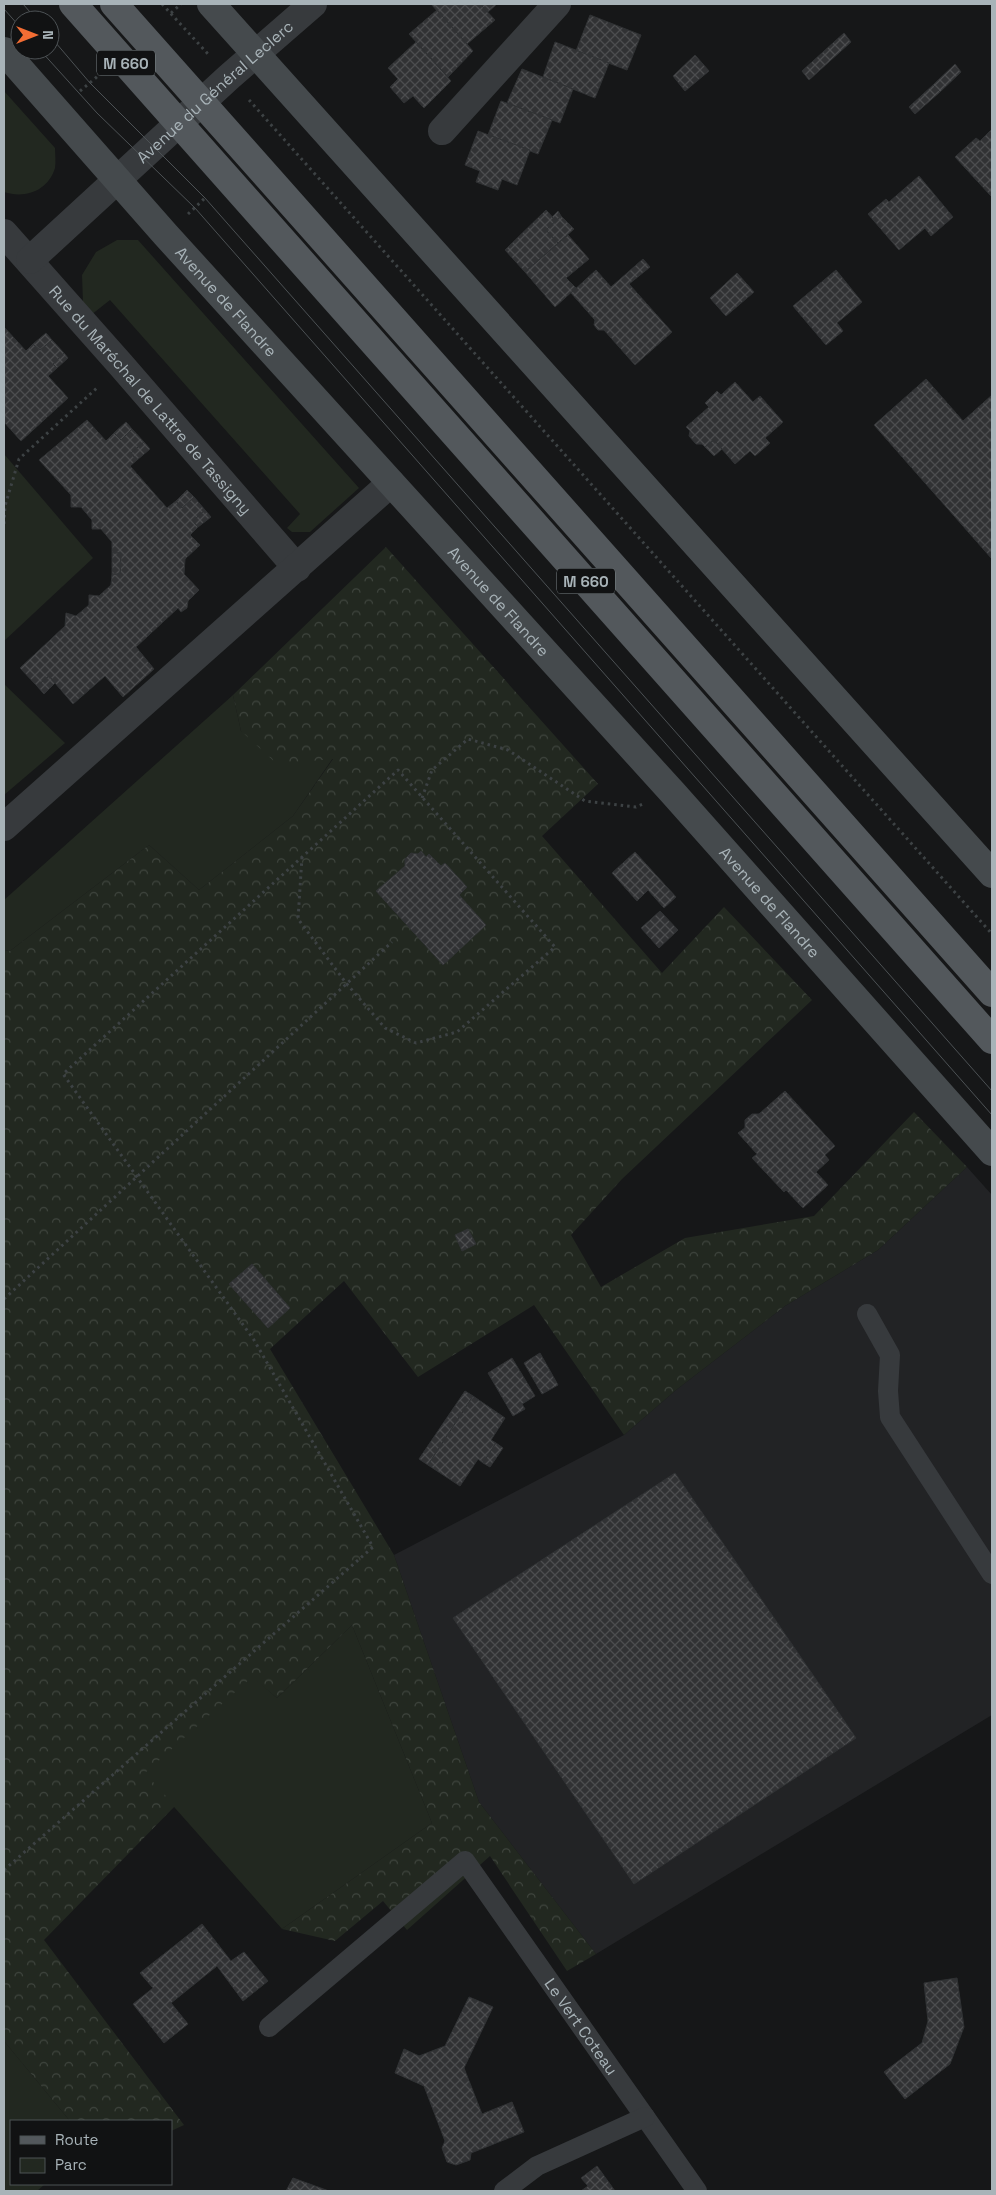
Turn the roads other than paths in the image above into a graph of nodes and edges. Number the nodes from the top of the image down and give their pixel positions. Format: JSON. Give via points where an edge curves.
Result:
{"nodes":[{"id":1,"x":73,"y":4,"type":"edge"},
{"id":2,"x":114,"y":4,"type":"edge"},
{"id":3,"x":211,"y":4,"type":"edge"},
{"id":4,"x":313,"y":4,"type":"edge"},
{"id":5,"x":557,"y":4,"type":"edge"},
{"id":6,"x":4,"y":51,"type":"edge"},
{"id":7,"x":256,"y":54,"type":"junction"},
{"id":8,"x":201,"y":102,"type":"junction"},
{"id":9,"x":178,"y":122,"type":"junction"},
{"id":10,"x":442,"y":130,"type":"dead end"},
{"id":11,"x":118,"y":180,"type":"junction"},
{"id":12,"x":4,"y":233,"type":"edge"},
{"id":13,"x":30,"y":260,"type":"junction"},
{"id":14,"x":391,"y":483,"type":"junction"},
{"id":15,"x":297,"y":568,"type":"junction"},
{"id":16,"x":4,"y":826,"type":"edge"},
{"id":17,"x":992,"y":874,"type":"edge"},
{"id":18,"x":992,"y":993,"type":"edge"},
{"id":19,"x":992,"y":1040,"type":"edge"},
{"id":20,"x":992,"y":1152,"type":"edge"},
{"id":21,"x":867,"y":1314,"type":"dead end"},
{"id":22,"x":992,"y":1574,"type":"edge"},
{"id":23,"x":269,"y":2027,"type":"dead end"},
{"id":24,"x":645,"y":2117,"type":"junction"},
{"id":25,"x":504,"y":2191,"type":"edge"},
{"id":26,"x":697,"y":2191,"type":"edge"}],
"edges":[{"from":1,"to":9,"type":"main road","number":"M 660"},
{"from":2,"to":8,"type":"main road","number":"M 660"},
{"from":3,"to":7,"type":"street"},
{"from":4,"to":7,"type":"street","name":"Avenue du Général Leclerc"},
{"from":5,"to":10,"type":"street"},
{"from":6,"to":11,"type":"street","name":"Avenue de Flandre"},
{"from":7,"to":8,"type":"street","name":"Avenue du Général Leclerc"},
{"from":7,"to":17,"type":"street"},
{"from":8,"to":9,"type":"street","name":"Avenue du Général Leclerc"},
{"from":8,"to":18,"type":"main road","number":"M 660"},
{"from":9,"to":11,"type":"street","name":"Avenue du Général Leclerc"},
{"from":9,"to":19,"type":"main road","number":"M 660"},
{"from":11,"to":13,"type":"street","name":"Avenue du Général Leclerc"},
{"from":11,"to":14,"type":"street","name":"Avenue de Flandre"},
{"from":12,"to":13,"type":"street","name":"Rue du Maréchal de Lattre de Tassigny"},
{"from":13,"to":15,"type":"street","name":"Rue du Maréchal de Lattre de Tassigny"},
{"from":14,"to":15,"type":"street"},
{"from":14,"to":20,"type":"street","name":"Avenue de Flandre","via":[[673,793]]},
{"from":15,"to":16,"type":"street"},
{"from":21,"to":22,"type":"lane","via":[[890,1356],[890,1417]]},
{"from":23,"to":24,"type":"lane","name":"Le Vert Coteau","via":[[465,1862]]},
{"from":24,"to":25,"type":"lane","via":[[537,2166]]},
{"from":24,"to":26,"type":"lane","name":"Le Vert Coteau"}]}
